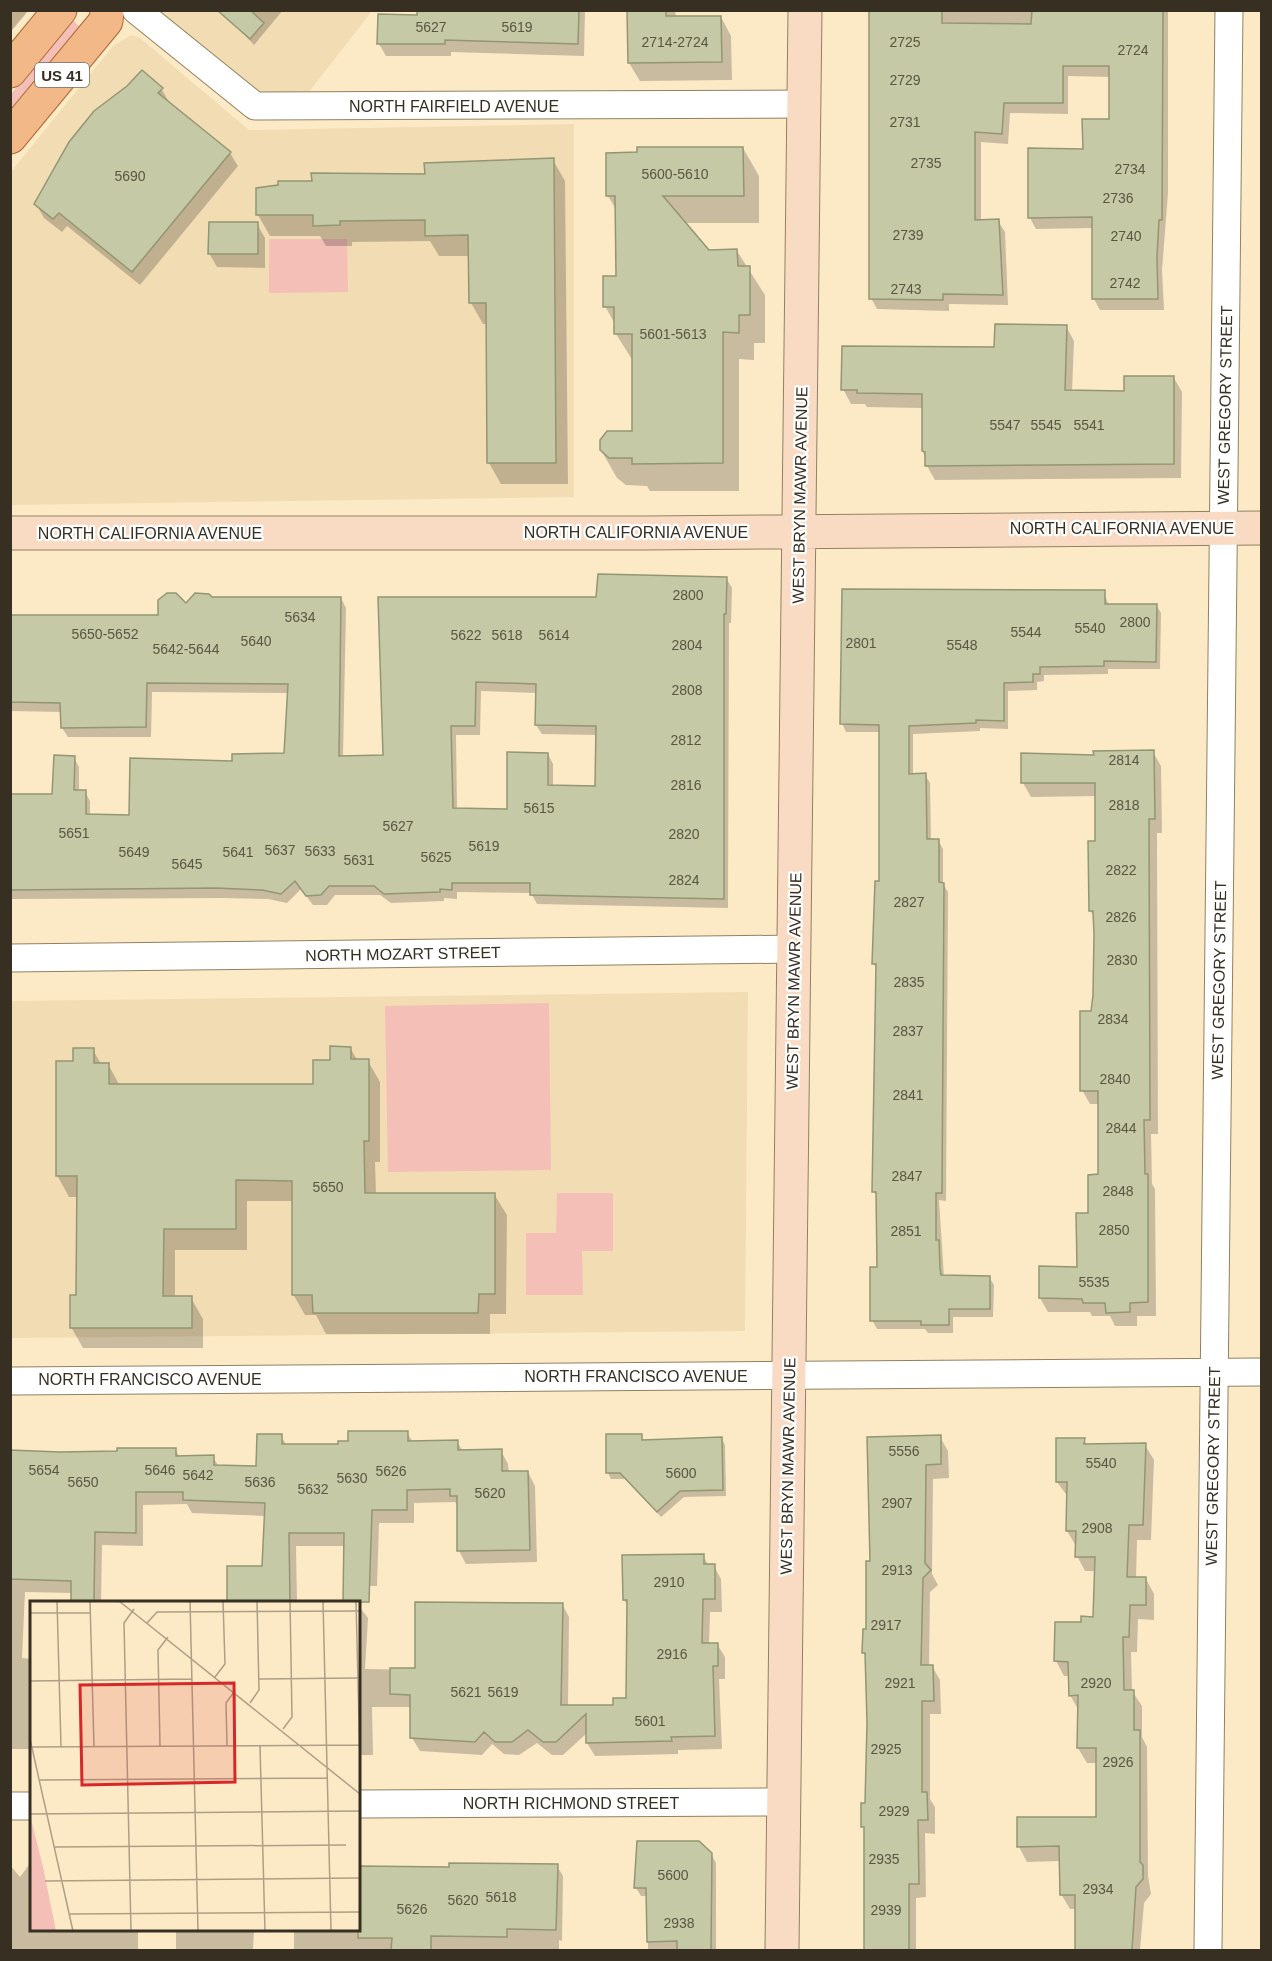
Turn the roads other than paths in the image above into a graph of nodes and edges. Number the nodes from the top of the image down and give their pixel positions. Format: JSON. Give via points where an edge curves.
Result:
{"nodes":[{"id":1,"x":60,"y":10,"type":"edge"},
{"id":2,"x":107,"y":10,"type":"edge"},
{"id":3,"x":136,"y":10,"type":"edge"},
{"id":4,"x":805,"y":10,"type":"edge"},
{"id":5,"x":1229,"y":10,"type":"edge"},
{"id":6,"x":10,"y":71,"type":"edge"},
{"id":7,"x":805,"y":104,"type":"junction"},
{"id":8,"x":10,"y":137,"type":"edge"},
{"id":9,"x":1224,"y":528,"type":"junction"},
{"id":10,"x":1262,"y":528,"type":"edge"},
{"id":11,"x":800,"y":531,"type":"junction"},
{"id":12,"x":10,"y":533,"type":"edge"},
{"id":13,"x":795,"y":950,"type":"junction"},
{"id":14,"x":10,"y":958,"type":"edge"},
{"id":15,"x":1215,"y":1372,"type":"junction"},
{"id":16,"x":1262,"y":1372,"type":"edge"},
{"id":17,"x":789,"y":1375,"type":"junction"},
{"id":18,"x":10,"y":1381,"type":"edge"},
{"id":19,"x":784,"y":1802,"type":"junction"},
{"id":20,"x":360,"y":1804,"type":"edge"},
{"id":21,"x":10,"y":1806,"type":"edge"},
{"id":22,"x":30,"y":1806,"type":"edge"},
{"id":23,"x":782,"y":1950,"type":"edge"},
{"id":24,"x":1208,"y":1950,"type":"edge"}],
"edges":[{"from":1,"to":6,"type":"main road","number":"US 41"},
{"from":2,"to":8,"type":"main road","number":"US 41","via":[[106,21]]},
{"from":3,"to":7,"type":"street","name":"NORTH FAIRFIELD AVENUE","via":[[255,106]]},
{"from":4,"to":7,"type":"street","name":"WEST BRYN MAWR AVENUE"},
{"from":5,"to":9,"type":"street","name":"WEST GREGORY STREET"},
{"from":7,"to":11,"type":"street","name":"WEST BRYN MAWR AVENUE"},
{"from":9,"to":10,"type":"street","name":"NORTH CALIFORNIA AVENUE"},
{"from":9,"to":11,"type":"street","name":"NORTH CALIFORNIA AVENUE"},
{"from":9,"to":15,"type":"street","name":"WEST GREGORY STREET"},
{"from":11,"to":12,"type":"street","name":"NORTH CALIFORNIA AVENUE"},
{"from":11,"to":13,"type":"street","name":"WEST BRYN MAWR AVENUE"},
{"from":13,"to":14,"type":"street","name":"NORTH MOZART STREET"},
{"from":13,"to":17,"type":"street","name":"WEST BRYN MAWR AVENUE"},
{"from":15,"to":16,"type":"street","name":"NORTH FRANCISCO AVENUE"},
{"from":15,"to":17,"type":"street","name":"NORTH FRANCISCO AVENUE"},
{"from":15,"to":24,"type":"street","name":"WEST GREGORY STREET"},
{"from":17,"to":18,"type":"street","name":"NORTH FRANCISCO AVENUE"},
{"from":17,"to":19,"type":"street","name":"WEST BRYN MAWR AVENUE"},
{"from":19,"to":20,"type":"street","name":"NORTH RICHMOND STREET"},
{"from":19,"to":23,"type":"street","name":"WEST BRYN MAWR AVENUE"},
{"from":21,"to":22,"type":"street"}]}
